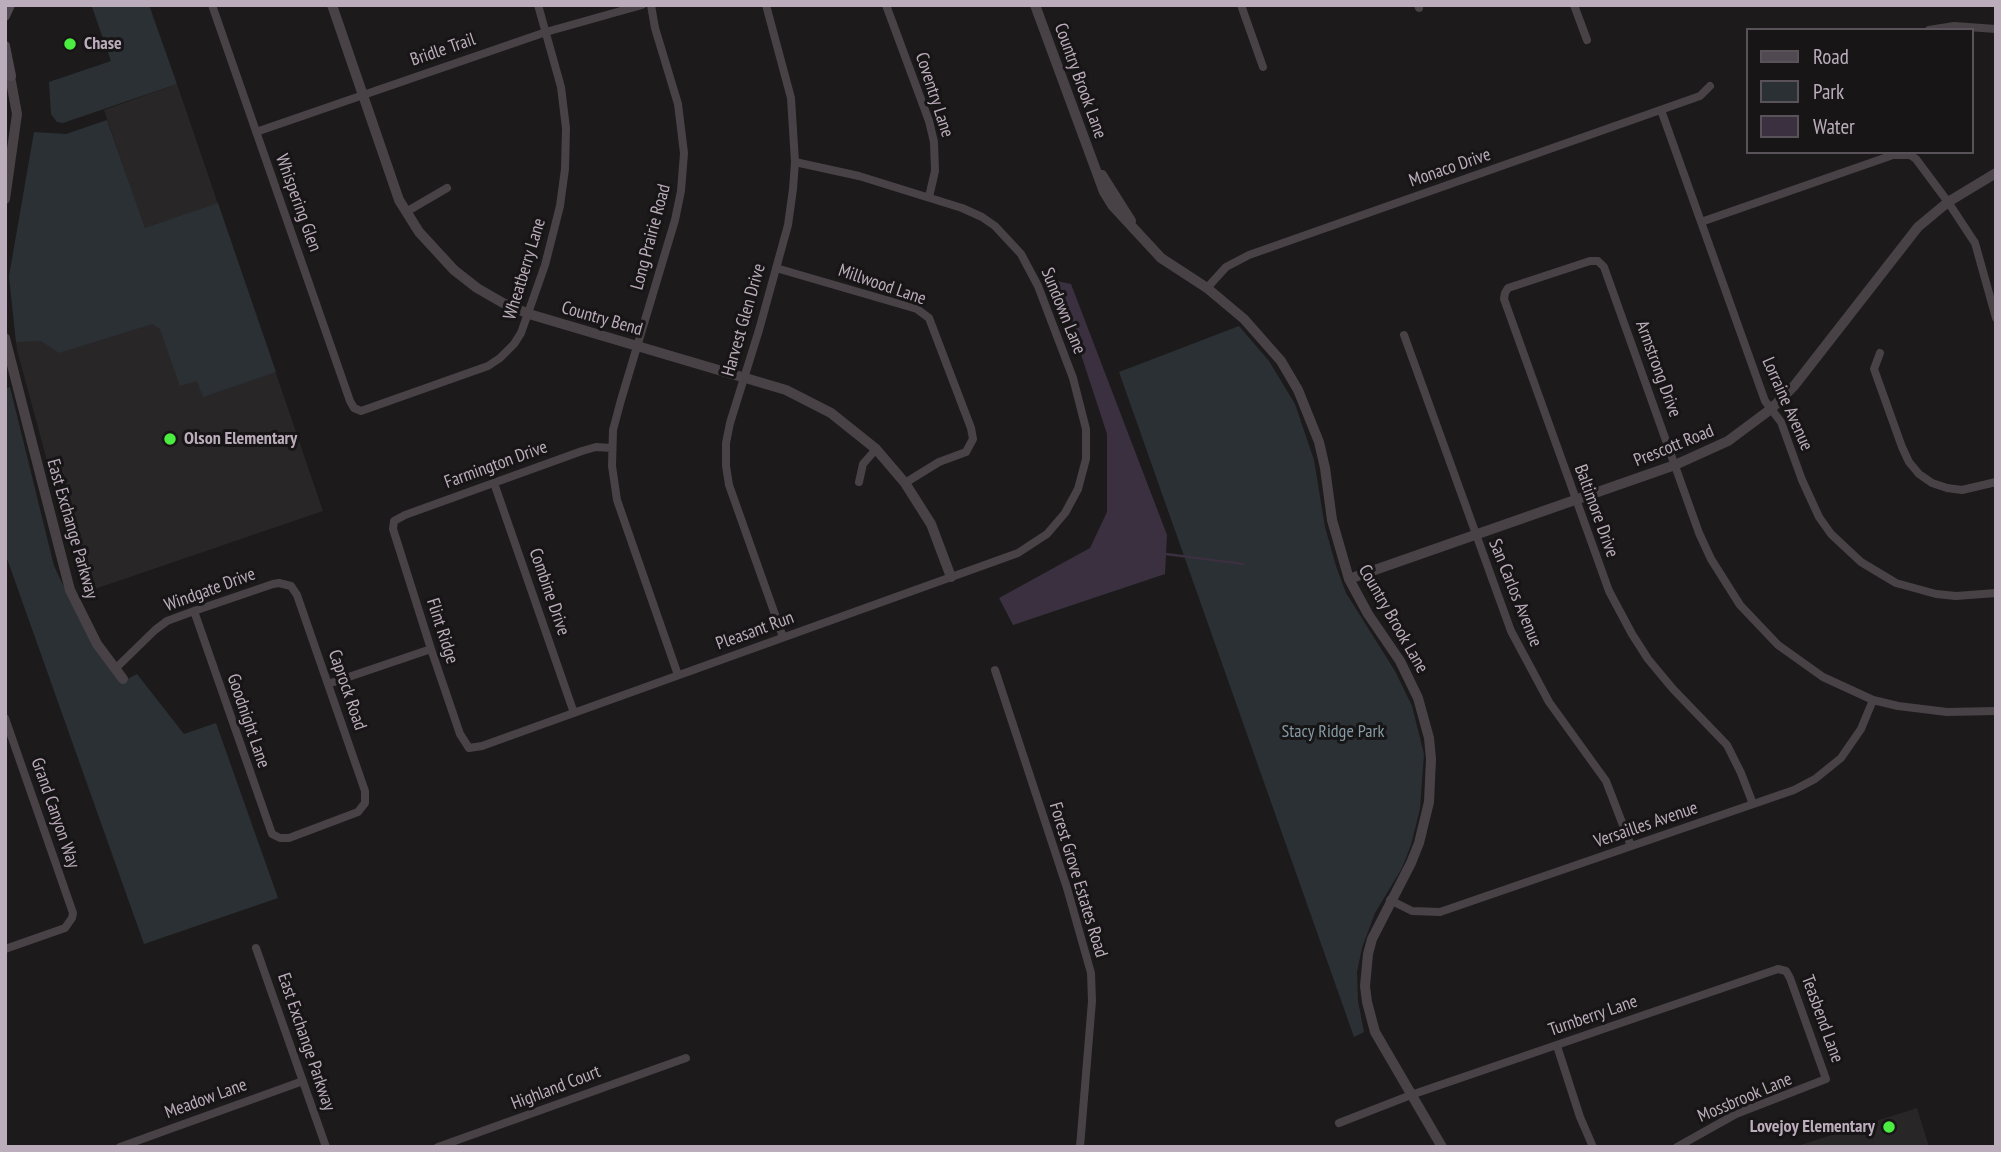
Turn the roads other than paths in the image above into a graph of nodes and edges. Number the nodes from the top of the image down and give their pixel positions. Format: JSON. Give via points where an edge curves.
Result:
{"nodes":[{"id":1,"x":10,"y":5,"type":"edge"},
{"id":2,"x":212,"y":5,"type":"edge"},
{"id":3,"x":332,"y":5,"type":"edge"},
{"id":4,"x":538,"y":5,"type":"edge"},
{"id":5,"x":642,"y":5,"type":"edge"},
{"id":6,"x":651,"y":5,"type":"edge"},
{"id":7,"x":766,"y":5,"type":"edge"},
{"id":8,"x":886,"y":5,"type":"edge"},
{"id":9,"x":1035,"y":5,"type":"edge"},
{"id":10,"x":1241,"y":5,"type":"edge"},
{"id":11,"x":1574,"y":5,"type":"edge"},
{"id":12,"x":5,"y":16,"type":"edge"},
{"id":13,"x":1941,"y":28,"type":"edge"},
{"id":14,"x":1996,"y":29,"type":"edge"},
{"id":15,"x":545,"y":32,"type":"junction"},
{"id":16,"x":1587,"y":40,"type":"dead end"},
{"id":17,"x":5,"y":46,"type":"edge"},
{"id":18,"x":5,"y":58,"type":"edge"},
{"id":19,"x":1263,"y":67,"type":"dead end"},
{"id":20,"x":11,"y":76,"type":"junction"},
{"id":21,"x":1710,"y":86,"type":"dead end"},
{"id":22,"x":362,"y":95,"type":"junction"},
{"id":23,"x":1661,"y":110,"type":"junction"},
{"id":24,"x":256,"y":132,"type":"junction"},
{"id":25,"x":1900,"y":154,"type":"edge"},
{"id":26,"x":1905,"y":154,"type":"edge"},
{"id":27,"x":795,"y":162,"type":"junction"},
{"id":28,"x":1996,"y":173,"type":"edge"},
{"id":29,"x":447,"y":188,"type":"dead end"},
{"id":30,"x":929,"y":197,"type":"junction"},
{"id":31,"x":5,"y":199,"type":"edge"},
{"id":32,"x":1948,"y":202,"type":"junction"},
{"id":33,"x":406,"y":212,"type":"junction"},
{"id":34,"x":1701,"y":222,"type":"junction"},
{"id":35,"x":1600,"y":262,"type":"joint"},
{"id":36,"x":776,"y":268,"type":"junction"},
{"id":37,"x":1207,"y":288,"type":"junction"},
{"id":38,"x":529,"y":314,"type":"junction"},
{"id":39,"x":1996,"y":318,"type":"edge"},
{"id":40,"x":1404,"y":335,"type":"dead end"},
{"id":41,"x":5,"y":338,"type":"edge"},
{"id":42,"x":637,"y":346,"type":"junction"},
{"id":43,"x":1880,"y":353,"type":"dead end"},
{"id":44,"x":5,"y":367,"type":"edge"},
{"id":45,"x":15,"y":376,"type":"junction"},
{"id":46,"x":744,"y":377,"type":"junction"},
{"id":47,"x":1771,"y":409,"type":"junction"},
{"id":48,"x":357,"y":410,"type":"joint"},
{"id":49,"x":612,"y":448,"type":"junction"},
{"id":50,"x":876,"y":449,"type":"junction"},
{"id":51,"x":1675,"y":465,"type":"junction"},
{"id":52,"x":859,"y":482,"type":"dead end"},
{"id":53,"x":1996,"y":482,"type":"edge"},
{"id":54,"x":494,"y":483,"type":"junction"},
{"id":55,"x":905,"y":483,"type":"junction"},
{"id":56,"x":1576,"y":500,"type":"junction"},
{"id":57,"x":394,"y":521,"type":"joint"},
{"id":58,"x":1047,"y":534,"type":"joint"},
{"id":59,"x":1475,"y":535,"type":"junction"},
{"id":60,"x":951,"y":577,"type":"junction"},
{"id":61,"x":1349,"y":579,"type":"junction"},
{"id":62,"x":290,"y":586,"type":"joint"},
{"id":63,"x":1996,"y":593,"type":"edge"},
{"id":64,"x":194,"y":611,"type":"junction"},
{"id":65,"x":783,"y":638,"type":"junction"},
{"id":66,"x":431,"y":649,"type":"junction"},
{"id":67,"x":115,"y":669,"type":"junction"},
{"id":68,"x":995,"y":670,"type":"dead end"},
{"id":69,"x":678,"y":675,"type":"junction"},
{"id":70,"x":123,"y":679,"type":"dead end"},
{"id":71,"x":328,"y":684,"type":"junction"},
{"id":72,"x":1873,"y":700,"type":"junction"},
{"id":73,"x":1996,"y":711,"type":"edge"},
{"id":74,"x":574,"y":713,"type":"junction"},
{"id":75,"x":5,"y":718,"type":"edge"},
{"id":76,"x":469,"y":748,"type":"joint"},
{"id":77,"x":1752,"y":804,"type":"junction"},
{"id":78,"x":363,"y":806,"type":"joint"},
{"id":79,"x":1631,"y":846,"type":"junction"},
{"id":80,"x":1390,"y":900,"type":"junction"},
{"id":81,"x":256,"y":948,"type":"dead end"},
{"id":82,"x":5,"y":949,"type":"edge"},
{"id":83,"x":1786,"y":971,"type":"joint"},
{"id":84,"x":1556,"y":1046,"type":"junction"},
{"id":85,"x":686,"y":1058,"type":"dead end"},
{"id":86,"x":1826,"y":1079,"type":"joint"},
{"id":87,"x":303,"y":1082,"type":"junction"},
{"id":88,"x":1412,"y":1095,"type":"junction"},
{"id":89,"x":1339,"y":1123,"type":"dead end"},
{"id":90,"x":120,"y":1147,"type":"edge"},
{"id":91,"x":326,"y":1147,"type":"edge"},
{"id":92,"x":438,"y":1147,"type":"edge"},
{"id":93,"x":1080,"y":1147,"type":"edge"},
{"id":94,"x":1442,"y":1147,"type":"edge"},
{"id":95,"x":1593,"y":1147,"type":"edge"},
{"id":96,"x":1677,"y":1147,"type":"edge"}],
"edges":[{"from":1,"to":12,"type":"main road"},
{"from":2,"to":24,"type":"street","name":"Whispering Glen"},
{"from":3,"to":22,"type":"street","name":"Country Bend"},
{"from":4,"to":15,"type":"street","name":"Wheatberry Lane"},
{"from":5,"to":15,"type":"street","name":"Bridle Trail"},
{"from":6,"to":42,"type":"street","name":"Long Prairie Road","via":[[678,104],[684,153],[675,220]]},
{"from":7,"to":27,"type":"street","name":"Harvest Glen Drive","via":[[790,98]]},
{"from":8,"to":30,"type":"street","name":"Coventry Lane","via":[[929,121],[936,156]]},
{"from":9,"to":37,"type":"street","name":"Country Brook Lane","via":[[1096,168],[1138,234],[1161,258]]},
{"from":10,"to":19,"type":"street"},
{"from":11,"to":16,"type":"street"},
{"from":13,"to":14,"type":"street"},
{"from":15,"to":22,"type":"street","name":"Bridle Trail"},
{"from":15,"to":38,"type":"street","name":"Wheatberry Lane","via":[[561,86],[565,169],[560,206]]},
{"from":17,"to":20,"type":"main road"},
{"from":18,"to":20,"type":"street"},
{"from":20,"to":31,"type":"street","via":[[17,114]]},
{"from":21,"to":23,"type":"street","name":"Monaco Drive","via":[[1700,96]]},
{"from":22,"to":24,"type":"street","name":"Bridle Trail"},
{"from":22,"to":33,"type":"street","name":"Country Bend"},
{"from":23,"to":34,"type":"street","name":"Lorraine Avenue"},
{"from":23,"to":37,"type":"street","name":"Monaco Drive","via":[[1249,256],[1226,267]]},
{"from":24,"to":48,"type":"street","name":"Whispering Glen","via":[[350,401]]},
{"from":25,"to":34,"type":"street"},
{"from":26,"to":32,"type":"street","via":[[1916,159]]},
{"from":27,"to":30,"type":"street","name":"Sundown Lane"},
{"from":27,"to":36,"type":"street","name":"Harvest Glen Drive","via":[[788,225]]},
{"from":28,"to":32,"type":"street","name":"Prescott Road"},
{"from":29,"to":33,"type":"street"},
{"from":30,"to":58,"type":"street","name":"Sundown Lane","via":[[982,217],[1021,254],[1073,379],[1086,429],[1086,459],[1078,489]]},
{"from":32,"to":39,"type":"street","via":[[1975,243]]},
{"from":32,"to":47,"type":"street","name":"Prescott Road","via":[[1918,226],[1801,378]]},
{"from":33,"to":38,"type":"street","name":"Country Bend","via":[[454,270],[486,293]]},
{"from":34,"to":47,"type":"street","name":"Lorraine Avenue"},
{"from":35,"to":51,"type":"street","name":"Armstrong Drive"},
{"from":35,"to":56,"type":"street","name":"Baltimore Drive","via":[[1590,261],[1511,287],[1504,296]]},
{"from":36,"to":46,"type":"street","name":"Harvest Glen Drive"},
{"from":36,"to":55,"type":"street","name":"Millwood Lane","via":[[923,313],[932,324],[972,444],[966,452]]},
{"from":37,"to":61,"type":"street","name":"Country Brook Lane","via":[[1266,342],[1305,404],[1319,442],[1332,520]]},
{"from":38,"to":42,"type":"street","name":"Country Bend"},
{"from":38,"to":48,"type":"street","name":"Wheatberry Lane","via":[[514,344],[488,366]]},
{"from":40,"to":59,"type":"street","name":"San Carlos Avenue"},
{"from":41,"to":45,"type":"street","name":"East Exchange Parkway"},
{"from":42,"to":46,"type":"street","name":"Country Bend"},
{"from":42,"to":49,"type":"street","name":"Long Prairie Road"},
{"from":43,"to":53,"type":"street","via":[[1874,369],[1902,447],[1919,474],[1947,488]]},
{"from":44,"to":45,"type":"street"},
{"from":45,"to":67,"type":"street","name":"East Exchange Parkway","via":[[70,590],[90,633]]},
{"from":46,"to":50,"type":"street","name":"Country Bend","via":[[820,407]]},
{"from":46,"to":65,"type":"street","name":"Harvest Glen Drive","via":[[728,433],[726,466]]},
{"from":47,"to":51,"type":"street","name":"Prescott Road","via":[[1728,441]]},
{"from":47,"to":63,"type":"street","name":"Lorraine Avenue","via":[[1781,422],[1819,517],[1861,562],[1916,590],[1956,596]]},
{"from":49,"to":54,"type":"street","name":"Farmington Drive","via":[[582,451]]},
{"from":49,"to":69,"type":"street","name":"Long Prairie Road","via":[[617,500]]},
{"from":50,"to":52,"type":"street","via":[[863,464]]},
{"from":50,"to":55,"type":"street","name":"Country Bend"},
{"from":51,"to":56,"type":"street","name":"Prescott Road"},
{"from":51,"to":72,"type":"street","name":"Armstrong Drive","via":[[1711,559],[1740,605],[1800,662]]},
{"from":54,"to":57,"type":"street","name":"Farmington Drive"},
{"from":54,"to":74,"type":"street","name":"Combine Drive"},
{"from":55,"to":60,"type":"street","name":"Country Bend","via":[[931,524]]},
{"from":56,"to":59,"type":"street","name":"Prescott Road"},
{"from":56,"to":77,"type":"street","name":"Baltimore Drive","via":[[1609,591],[1632,634],[1673,689],[1727,745]]},
{"from":57,"to":66,"type":"street","name":"Flint Ridge"},
{"from":58,"to":60,"type":"street","name":"Pleasant Run","via":[[1018,553]]},
{"from":59,"to":61,"type":"street","name":"Prescott Road"},
{"from":59,"to":79,"type":"street","name":"San Carlos Avenue","via":[[1522,656],[1606,781]]},
{"from":60,"to":65,"type":"street","name":"Pleasant Run"},
{"from":61,"to":80,"type":"street","name":"Country Brook Lane","via":[[1410,679],[1429,738],[1431,781],[1425,823],[1411,863]]},
{"from":62,"to":64,"type":"street","name":"Windgate Drive","via":[[279,583]]},
{"from":62,"to":71,"type":"street","name":"Caprock Road"},
{"from":64,"to":67,"type":"street","name":"Windgate Drive","via":[[155,629]]},
{"from":64,"to":78,"type":"street","name":"Goodnight Lane","via":[[270,830],[289,838],[353,815]]},
{"from":65,"to":69,"type":"street","name":"Pleasant Run"},
{"from":66,"to":71,"type":"street"},
{"from":66,"to":76,"type":"street","name":"Flint Ridge"},
{"from":67,"to":70,"type":"street","name":"East Exchange Parkway"},
{"from":68,"to":93,"type":"street","name":"Forest Grove Estates Road","via":[[1091,974]]},
{"from":69,"to":74,"type":"street","name":"Pleasant Run"},
{"from":71,"to":78,"type":"street","name":"Caprock Road","via":[[365,791]]},
{"from":72,"to":73,"type":"street","name":"Armstrong Drive","via":[[1935,711]]},
{"from":72,"to":77,"type":"street","name":"Versailles Avenue","via":[[1841,758],[1794,790]]},
{"from":74,"to":76,"type":"street","name":"Pleasant Run"},
{"from":75,"to":82,"type":"street","name":"Grand Canyon Way","via":[[72,907],[65,928]]},
{"from":77,"to":79,"type":"street","name":"Versailles Avenue"},
{"from":79,"to":80,"type":"street","name":"Versailles Avenue","via":[[1440,912],[1412,911]]},
{"from":80,"to":88,"type":"street","name":"Country Brook Lane","via":[[1372,939],[1365,986],[1375,1032]]},
{"from":81,"to":87,"type":"street","name":"East Exchange Parkway"},
{"from":83,"to":84,"type":"street","name":"Turnberry Lane","via":[[1778,969]]},
{"from":83,"to":86,"type":"street","name":"Teasbend Lane"},
{"from":84,"to":88,"type":"street","name":"Turnberry Lane"},
{"from":84,"to":95,"type":"street"},
{"from":85,"to":92,"type":"street","name":"Highland Court"},
{"from":86,"to":96,"type":"street","name":"Mossbrook Lane","via":[[1736,1114]]},
{"from":87,"to":90,"type":"street","name":"Meadow Lane"},
{"from":87,"to":91,"type":"street","name":"East Exchange Parkway"},
{"from":88,"to":89,"type":"street","name":"Turnberry Lane"},
{"from":88,"to":94,"type":"street","name":"Country Brook Lane"}]}
